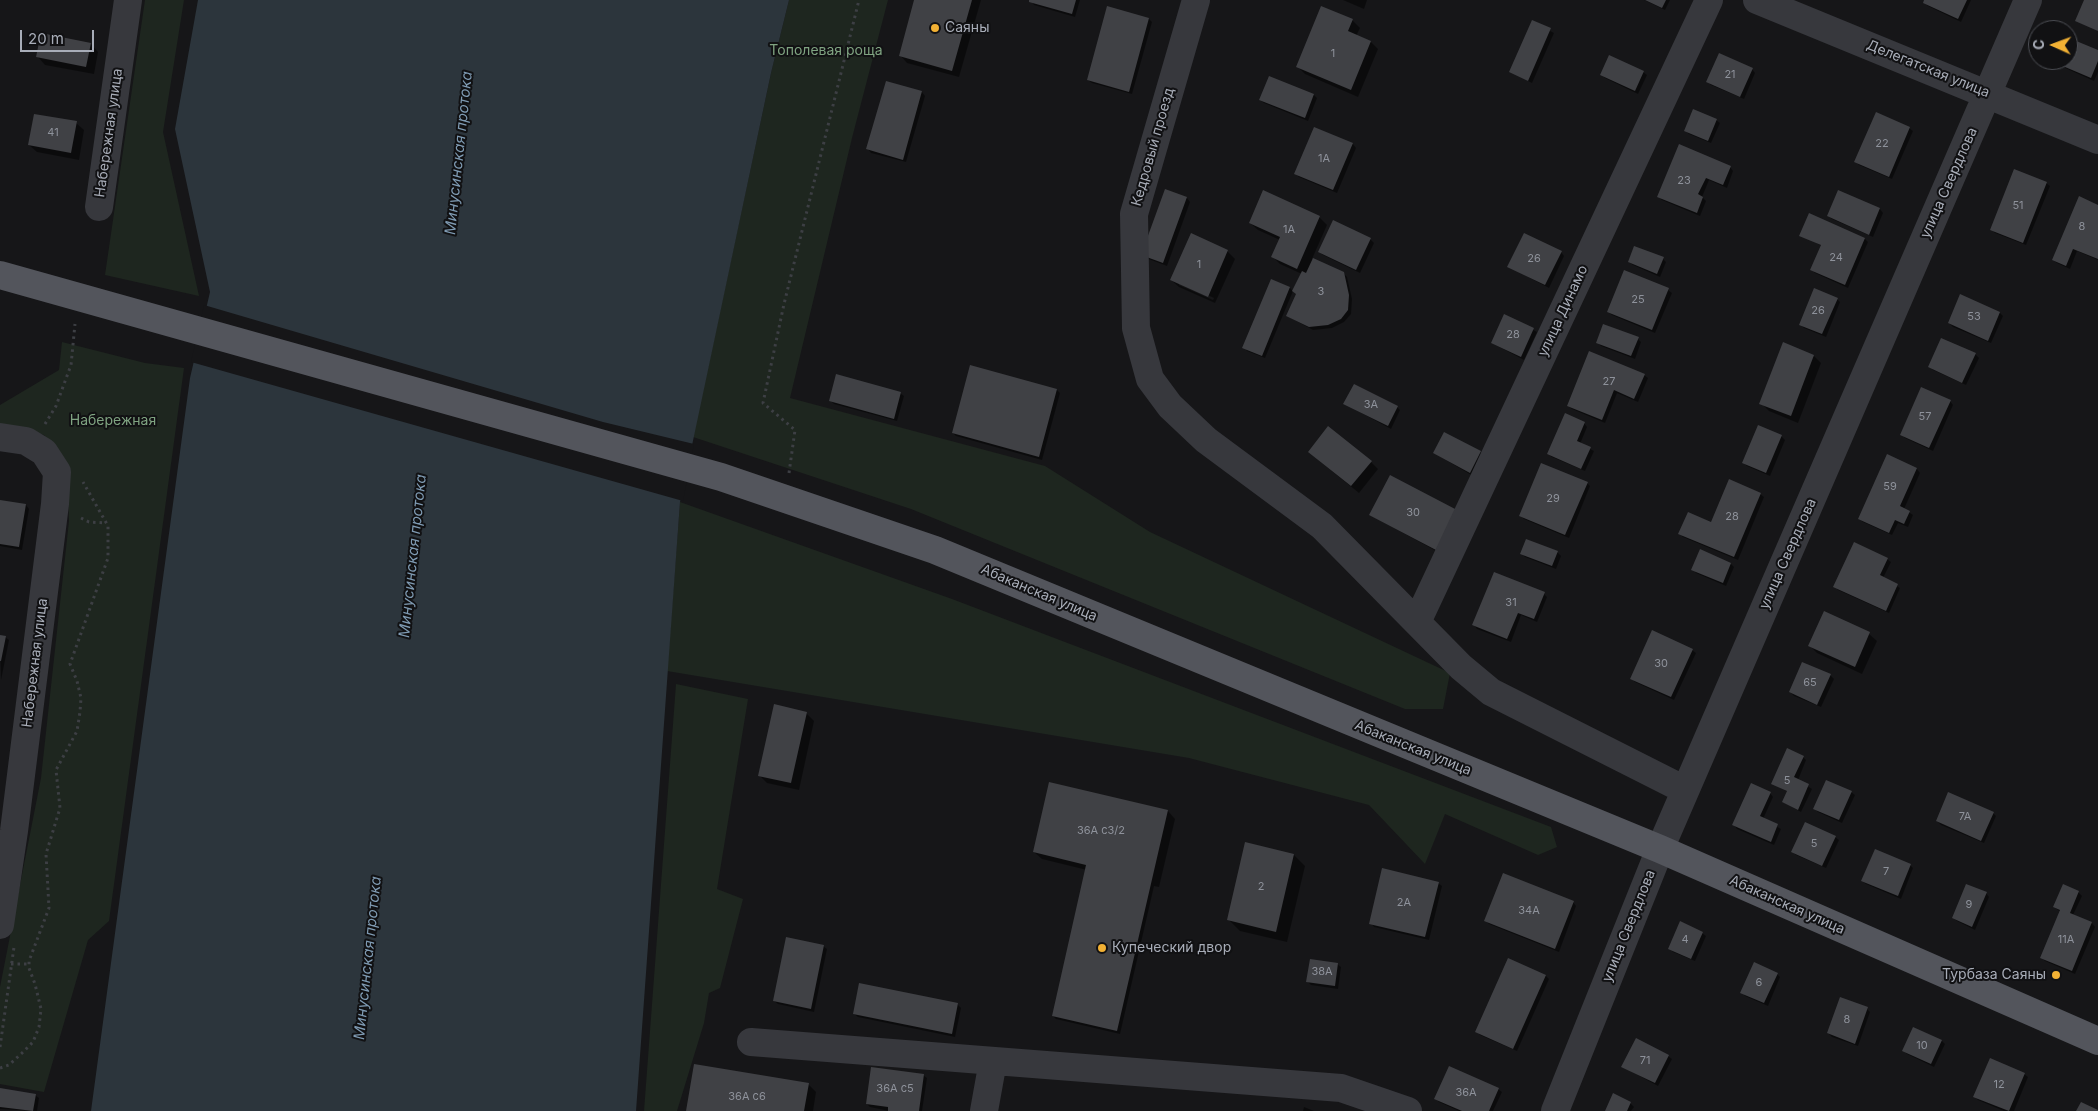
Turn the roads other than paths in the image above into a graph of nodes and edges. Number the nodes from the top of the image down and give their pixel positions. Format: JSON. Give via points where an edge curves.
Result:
{"nodes":[{"id":1,"x":128,"y":0,"type":"edge"},
{"id":2,"x":1196,"y":0,"type":"edge"},
{"id":3,"x":1709,"y":0,"type":"edge"},
{"id":4,"x":1757,"y":0,"type":"edge"},
{"id":5,"x":2028,"y":0,"type":"edge"},
{"id":6,"x":1988,"y":94,"type":"junction"},
{"id":7,"x":2098,"y":140,"type":"edge"},
{"id":8,"x":99,"y":207,"type":"dead end"},
{"id":9,"x":0,"y":275,"type":"edge"},
{"id":10,"x":0,"y":437,"type":"edge"},
{"id":11,"x":1418,"y":622,"type":"junction"},
{"id":12,"x":1685,"y":790,"type":"junction"},
{"id":13,"x":7,"y":830,"type":"edge"},
{"id":14,"x":1660,"y":849,"type":"junction"},
{"id":15,"x":0,"y":925,"type":"edge"},
{"id":16,"x":2098,"y":1040,"type":"edge"},
{"id":17,"x":751,"y":1042,"type":"dead end"},
{"id":18,"x":993,"y":1061,"type":"junction"},
{"id":19,"x":984,"y":1111,"type":"edge"},
{"id":20,"x":1408,"y":1111,"type":"edge"},
{"id":21,"x":1555,"y":1111,"type":"edge"}],
"edges":[{"from":1,"to":8,"type":"street","name":"Набережная улица"},
{"from":2,"to":11,"type":"street","name":"Кедровый проезд","via":[[1134,214],[1136,328],[1150,379],[1170,406],[1206,440],[1322,526]]},
{"from":3,"to":11,"type":"street","name":"улица Динамо"},
{"from":4,"to":6,"type":"street","name":"Делегатская улица"},
{"from":5,"to":6,"type":"street","name":"улица Свердлова"},
{"from":6,"to":7,"type":"street","name":"Делегатская улица"},
{"from":6,"to":12,"type":"street","name":"улица Свердлова"},
{"from":9,"to":14,"type":"main road","name":"Абаканская улица","via":[[785,498],[935,550]]},
{"from":10,"to":13,"type":"street","name":"Набережная улица","via":[[26,441],[44,452],[56,472],[55,504]]},
{"from":11,"to":12,"type":"street","via":[[1461,667],[1491,692]]},
{"from":12,"to":14,"type":"street","name":"улица Свердлова"},
{"from":13,"to":15,"type":"street","name":"Набережная улица"},
{"from":14,"to":16,"type":"main road","name":"Абаканская улица"},
{"from":14,"to":21,"type":"street","name":"улица Свердлова"},
{"from":17,"to":18,"type":"street"},
{"from":18,"to":19,"type":"street"},
{"from":18,"to":20,"type":"street","via":[[1342,1088]]}]}
